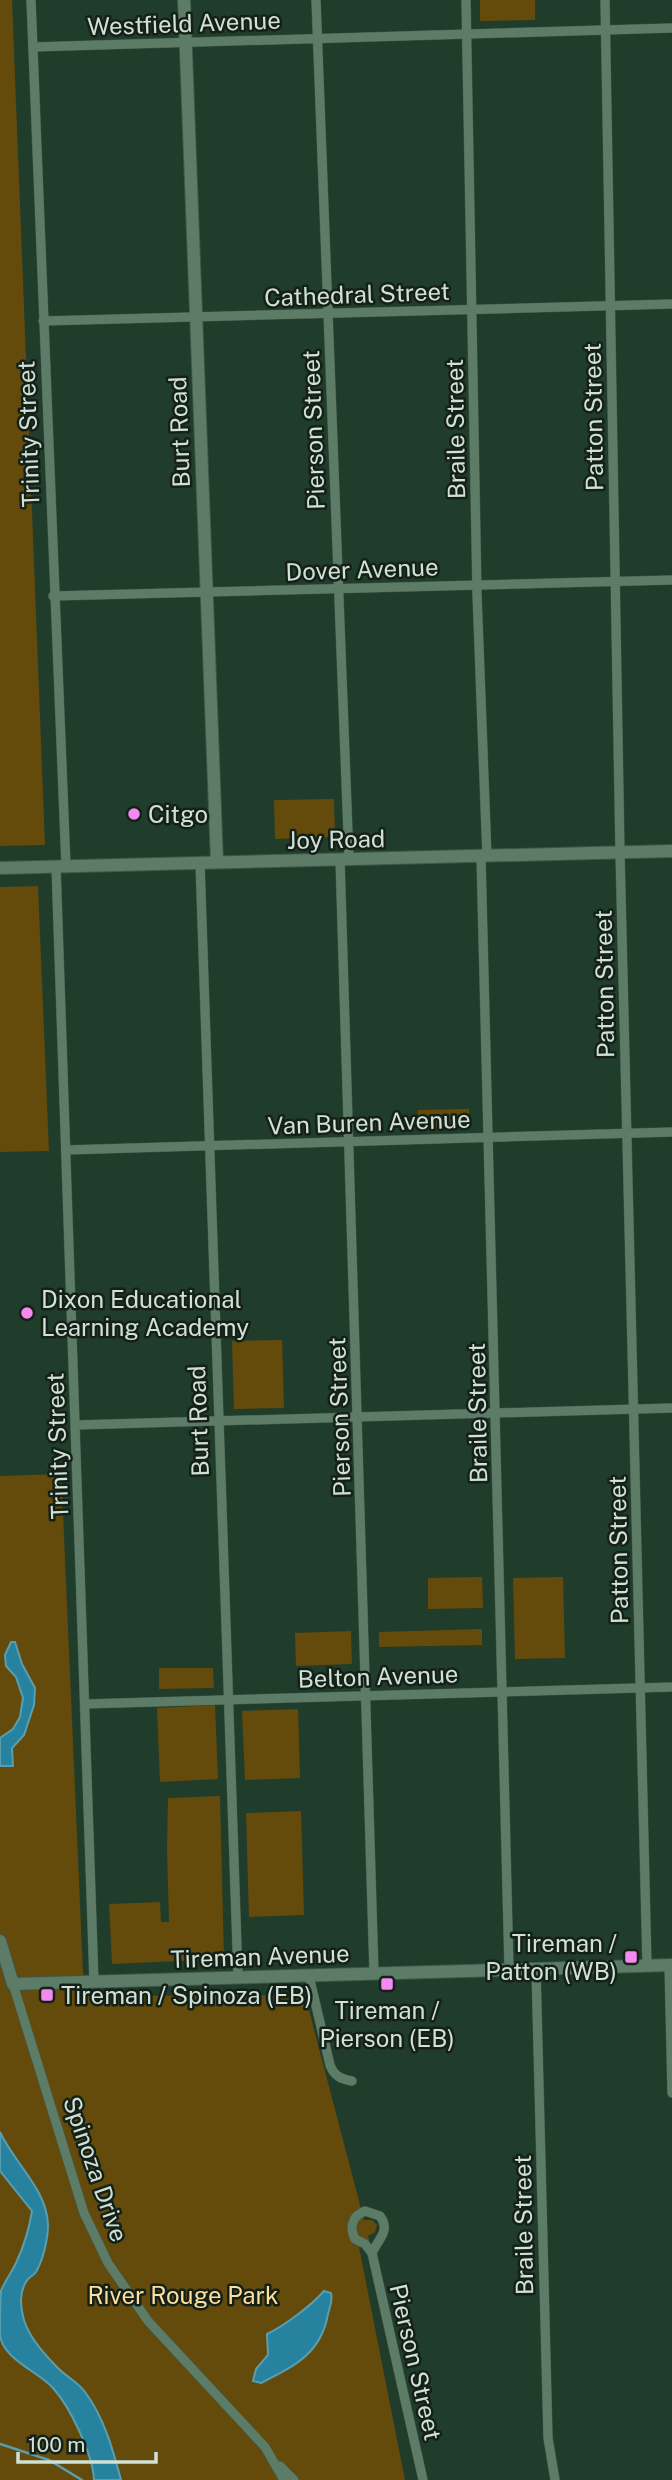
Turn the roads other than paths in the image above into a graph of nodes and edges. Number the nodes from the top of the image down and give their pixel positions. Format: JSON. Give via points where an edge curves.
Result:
{"nodes":[{"id":1,"x":31,"y":0,"type":"edge"},
{"id":2,"x":184,"y":0,"type":"edge"},
{"id":3,"x":316,"y":0,"type":"edge"},
{"id":4,"x":466,"y":0,"type":"edge"},
{"id":5,"x":605,"y":0,"type":"edge"},
{"id":6,"x":672,"y":29,"type":"edge"},
{"id":7,"x":606,"y":31,"type":"junction"},
{"id":8,"x":467,"y":35,"type":"junction"},
{"id":9,"x":317,"y":39,"type":"junction"},
{"id":10,"x":185,"y":42,"type":"junction"},
{"id":11,"x":33,"y":47,"type":"junction"},
{"id":12,"x":672,"y":304,"type":"edge"},
{"id":13,"x":610,"y":306,"type":"junction"},
{"id":14,"x":472,"y":310,"type":"junction"},
{"id":15,"x":327,"y":314,"type":"junction"},
{"id":16,"x":195,"y":317,"type":"junction"},
{"id":17,"x":43,"y":321,"type":"junction"},
{"id":18,"x":672,"y":580,"type":"edge"},
{"id":19,"x":615,"y":581,"type":"junction"},
{"id":20,"x":477,"y":585,"type":"junction"},
{"id":21,"x":338,"y":588,"type":"junction"},
{"id":22,"x":206,"y":592,"type":"junction"},
{"id":23,"x":53,"y":596,"type":"junction"},
{"id":24,"x":672,"y":851,"type":"edge"},
{"id":25,"x":620,"y":853,"type":"junction"},
{"id":26,"x":484,"y":857,"type":"junction"},
{"id":27,"x":344,"y":859,"type":"junction"},
{"id":28,"x":217,"y":862,"type":"junction"},
{"id":29,"x":200,"y":863,"type":"junction"},
{"id":30,"x":61,"y":866,"type":"junction"},
{"id":31,"x":0,"y":868,"type":"edge"},
{"id":32,"x":672,"y":1132,"type":"edge"},
{"id":33,"x":627,"y":1134,"type":"junction"},
{"id":34,"x":488,"y":1137,"type":"junction"},
{"id":35,"x":349,"y":1142,"type":"junction"},
{"id":36,"x":209,"y":1146,"type":"junction"},
{"id":37,"x":66,"y":1150,"type":"junction"},
{"id":38,"x":672,"y":1408,"type":"edge"},
{"id":39,"x":634,"y":1409,"type":"junction"},
{"id":40,"x":497,"y":1413,"type":"junction"},
{"id":41,"x":359,"y":1418,"type":"junction"},
{"id":42,"x":219,"y":1421,"type":"junction"},
{"id":43,"x":76,"y":1425,"type":"junction"},
{"id":44,"x":672,"y":1687,"type":"edge"},
{"id":45,"x":640,"y":1688,"type":"junction"},
{"id":46,"x":502,"y":1691,"type":"junction"},
{"id":47,"x":365,"y":1696,"type":"junction"},
{"id":48,"x":228,"y":1700,"type":"junction"},
{"id":49,"x":85,"y":1704,"type":"junction"},
{"id":50,"x":0,"y":1941,"type":"edge"},
{"id":51,"x":670,"y":1965,"type":"edge"},
{"id":52,"x":647,"y":1966,"type":"junction"},
{"id":53,"x":509,"y":1969,"type":"junction"},
{"id":54,"x":536,"y":1969,"type":"junction"},
{"id":55,"x":374,"y":1973,"type":"junction"},
{"id":56,"x":309,"y":1976,"type":"junction"},
{"id":57,"x":238,"y":1977,"type":"junction"},
{"id":58,"x":94,"y":1982,"type":"junction"},
{"id":59,"x":13,"y":1984,"type":"junction"},
{"id":60,"x":352,"y":2081,"type":"dead end"},
{"id":61,"x":672,"y":2093,"type":"edge"},
{"id":62,"x":372,"y":2253,"type":"junction"},
{"id":63,"x":268,"y":2451,"type":"junction"},
{"id":64,"x":284,"y":2480,"type":"edge"},
{"id":65,"x":294,"y":2480,"type":"edge"},
{"id":66,"x":423,"y":2480,"type":"edge"},
{"id":67,"x":555,"y":2480,"type":"edge"}],
"edges":[{"from":1,"to":11,"type":"street","name":"Trinity Street"},
{"from":2,"to":10,"type":"street","name":"Burt Road"},
{"from":3,"to":9,"type":"street","name":"Pierson Street"},
{"from":4,"to":8,"type":"street","name":"Braile Street"},
{"from":5,"to":7,"type":"street","name":"Patton Street"},
{"from":6,"to":7,"type":"street","name":"Westfield Avenue"},
{"from":7,"to":8,"type":"street","name":"Westfield Avenue"},
{"from":7,"to":13,"type":"street","name":"Patton Street"},
{"from":8,"to":9,"type":"street","name":"Westfield Avenue"},
{"from":8,"to":14,"type":"street","name":"Braile Street"},
{"from":9,"to":10,"type":"street","name":"Westfield Avenue"},
{"from":9,"to":15,"type":"street","name":"Pierson Street"},
{"from":10,"to":11,"type":"street","name":"Westfield Avenue"},
{"from":10,"to":16,"type":"street","name":"Burt Road"},
{"from":11,"to":17,"type":"street","name":"Trinity Street"},
{"from":12,"to":13,"type":"street","name":"Cathedral Street"},
{"from":13,"to":14,"type":"street","name":"Cathedral Street"},
{"from":13,"to":19,"type":"street","name":"Patton Street"},
{"from":14,"to":15,"type":"street","name":"Cathedral Street"},
{"from":14,"to":20,"type":"street","name":"Braile Street"},
{"from":15,"to":16,"type":"street","name":"Cathedral Street"},
{"from":15,"to":21,"type":"street","name":"Pierson Street"},
{"from":16,"to":17,"type":"street","name":"Cathedral Street"},
{"from":16,"to":22,"type":"street","name":"Burt Road"},
{"from":17,"to":23,"type":"street","name":"Trinity Street"},
{"from":18,"to":19,"type":"street","name":"Dover Avenue"},
{"from":19,"to":20,"type":"street","name":"Dover Avenue"},
{"from":19,"to":25,"type":"street","name":"Patton Street"},
{"from":20,"to":21,"type":"street","name":"Dover Avenue"},
{"from":20,"to":26,"type":"street","name":"Braile Street"},
{"from":21,"to":22,"type":"street","name":"Dover Avenue"},
{"from":21,"to":27,"type":"street","name":"Pierson Street"},
{"from":22,"to":23,"type":"street","name":"Dover Avenue"},
{"from":22,"to":28,"type":"street","name":"Burt Road"},
{"from":23,"to":30,"type":"street","name":"Trinity Street"},
{"from":24,"to":25,"type":"street","name":"Joy Road"},
{"from":25,"to":26,"type":"street","name":"Joy Road"},
{"from":25,"to":33,"type":"street","name":"Patton Street"},
{"from":26,"to":27,"type":"street","name":"Joy Road"},
{"from":26,"to":34,"type":"street","name":"Braile Street"},
{"from":27,"to":28,"type":"street","name":"Joy Road"},
{"from":27,"to":35,"type":"street","name":"Pierson Street"},
{"from":28,"to":29,"type":"street","name":"Joy Road"},
{"from":29,"to":30,"type":"street","name":"Joy Road"},
{"from":29,"to":36,"type":"street","name":"Burt Road"},
{"from":30,"to":31,"type":"street","name":"Joy Road"},
{"from":30,"to":37,"type":"street","name":"Trinity Street"},
{"from":32,"to":33,"type":"street","name":"Van Buren Avenue"},
{"from":33,"to":34,"type":"street","name":"Van Buren Avenue"},
{"from":33,"to":39,"type":"street","name":"Patton Street"},
{"from":34,"to":35,"type":"street","name":"Van Buren Avenue"},
{"from":34,"to":40,"type":"street","name":"Braile Street"},
{"from":35,"to":36,"type":"street","name":"Van Buren Avenue"},
{"from":35,"to":41,"type":"street","name":"Pierson Street"},
{"from":36,"to":37,"type":"street","name":"Van Buren Avenue"},
{"from":36,"to":42,"type":"street","name":"Burt Road"},
{"from":37,"to":43,"type":"street","name":"Trinity Street"},
{"from":38,"to":39,"type":"street"},
{"from":39,"to":40,"type":"street"},
{"from":39,"to":45,"type":"street","name":"Patton Street"},
{"from":40,"to":41,"type":"street"},
{"from":40,"to":46,"type":"street","name":"Braile Street"},
{"from":41,"to":42,"type":"street"},
{"from":41,"to":47,"type":"street","name":"Pierson Street"},
{"from":42,"to":43,"type":"street"},
{"from":42,"to":48,"type":"street","name":"Burt Road"},
{"from":43,"to":49,"type":"street","name":"Trinity Street"},
{"from":44,"to":45,"type":"street","name":"Belton Avenue"},
{"from":45,"to":46,"type":"street","name":"Belton Avenue"},
{"from":45,"to":52,"type":"street","name":"Patton Street"},
{"from":46,"to":47,"type":"street","name":"Belton Avenue"},
{"from":46,"to":53,"type":"street","name":"Braile Street"},
{"from":47,"to":48,"type":"street","name":"Belton Avenue"},
{"from":47,"to":55,"type":"street","name":"Pierson Street"},
{"from":48,"to":49,"type":"street","name":"Belton Avenue"},
{"from":48,"to":57,"type":"street","name":"Burt Road"},
{"from":49,"to":58,"type":"street","name":"Trinity Street"},
{"from":50,"to":59,"type":"street","name":"Spinoza Drive"},
{"from":51,"to":52,"type":"street"},
{"from":51,"to":61,"type":"street"},
{"from":52,"to":54,"type":"street"},
{"from":53,"to":54,"type":"street","name":"Tireman Avenue"},
{"from":53,"to":55,"type":"street","name":"Tireman Avenue"},
{"from":54,"to":67,"type":"street","name":"Braile Street","via":[[548,2438]]},
{"from":55,"to":56,"type":"street","name":"Tireman Avenue"},
{"from":56,"to":57,"type":"street","name":"Tireman Avenue"},
{"from":56,"to":60,"type":"street","via":[[333,2073]]},
{"from":57,"to":58,"type":"street","name":"Tireman Avenue"},
{"from":58,"to":59,"type":"street","name":"Tireman Avenue"},
{"from":59,"to":63,"type":"street","name":"Spinoza Drive","via":[[84,2213],[108,2263],[148,2321]]},
{"from":62,"to":62,"type":"street","name":"Pierson Street","via":[[355,2239],[351,2228],[355,2217],[365,2211],[376,2213],[385,2225]]},
{"from":62,"to":66,"type":"street","name":"Pierson Street"},
{"from":63,"to":64,"type":"street","name":"Spinoza Drive"},
{"from":63,"to":65,"type":"street"}]}
